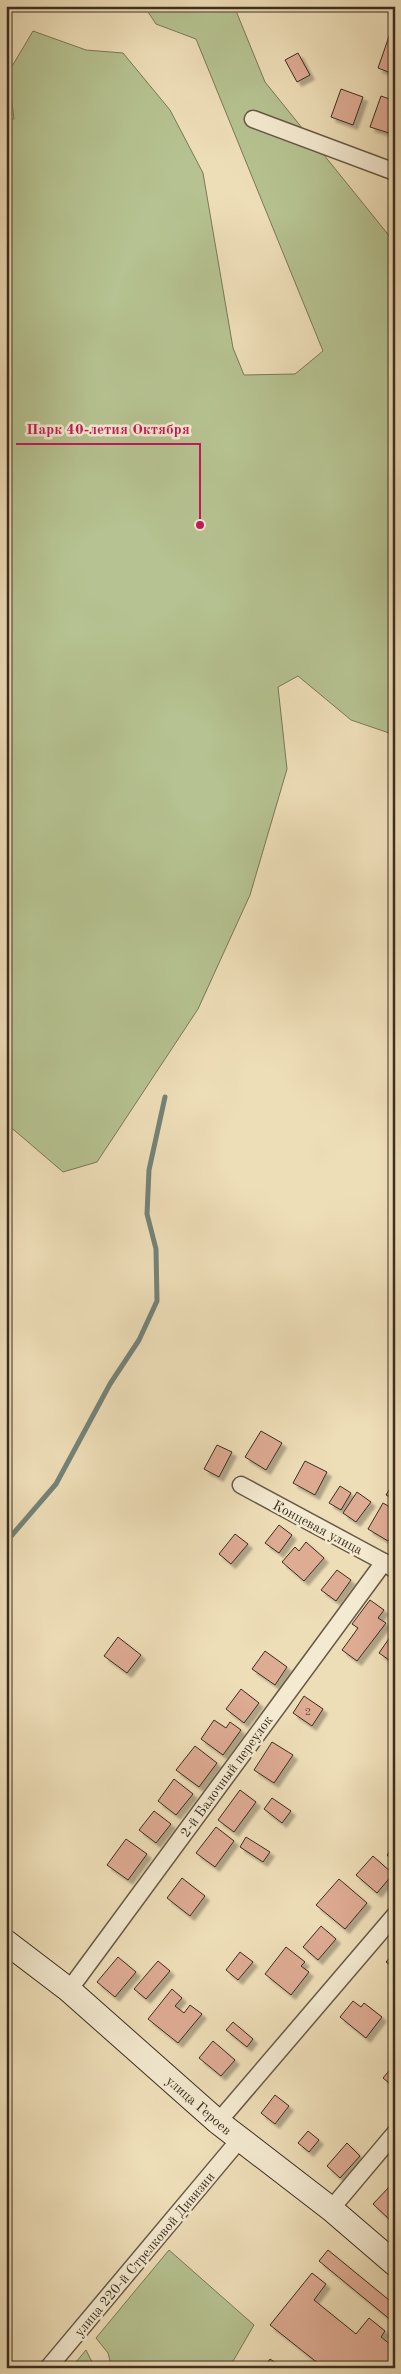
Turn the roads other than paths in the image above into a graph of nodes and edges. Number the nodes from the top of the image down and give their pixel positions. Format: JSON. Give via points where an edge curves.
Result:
{"nodes":[{"id":1,"x":253,"y":119,"type":"dead end"},
{"id":2,"x":395,"y":172,"type":"edge"},
{"id":3,"x":241,"y":1485,"type":"dead end"},
{"id":4,"x":389,"y":1566,"type":"edge"},
{"id":5,"x":395,"y":1916,"type":"edge"},
{"id":6,"x":6,"y":1942,"type":"edge"},
{"id":7,"x":69,"y":1990,"type":"junction"},
{"id":8,"x":218,"y":2122,"type":"junction"},
{"id":9,"x":395,"y":2133,"type":"edge"},
{"id":10,"x":240,"y":2139,"type":"junction"},
{"id":11,"x":331,"y":2210,"type":"junction"},
{"id":12,"x":395,"y":2264,"type":"edge"},
{"id":13,"x":48,"y":2368,"type":"edge"}],
"edges":[{"from":1,"to":2,"type":"street"},
{"from":3,"to":4,"type":"street","name":"Концевая улица"},
{"from":4,"to":7,"type":"street","name":"2-й Балочный переулок"},
{"from":5,"to":8,"type":"street"},
{"from":6,"to":7,"type":"street","name":"улица Героев"},
{"from":7,"to":8,"type":"street","name":"улица Героев"},
{"from":8,"to":10,"type":"street","name":"улица Героев"},
{"from":9,"to":11,"type":"street"},
{"from":10,"to":11,"type":"street","name":"улица Героев"},
{"from":10,"to":13,"type":"street","name":"улица 220-й Стрелковой Дивизии"},
{"from":11,"to":12,"type":"street","name":"улица Героев"}]}
